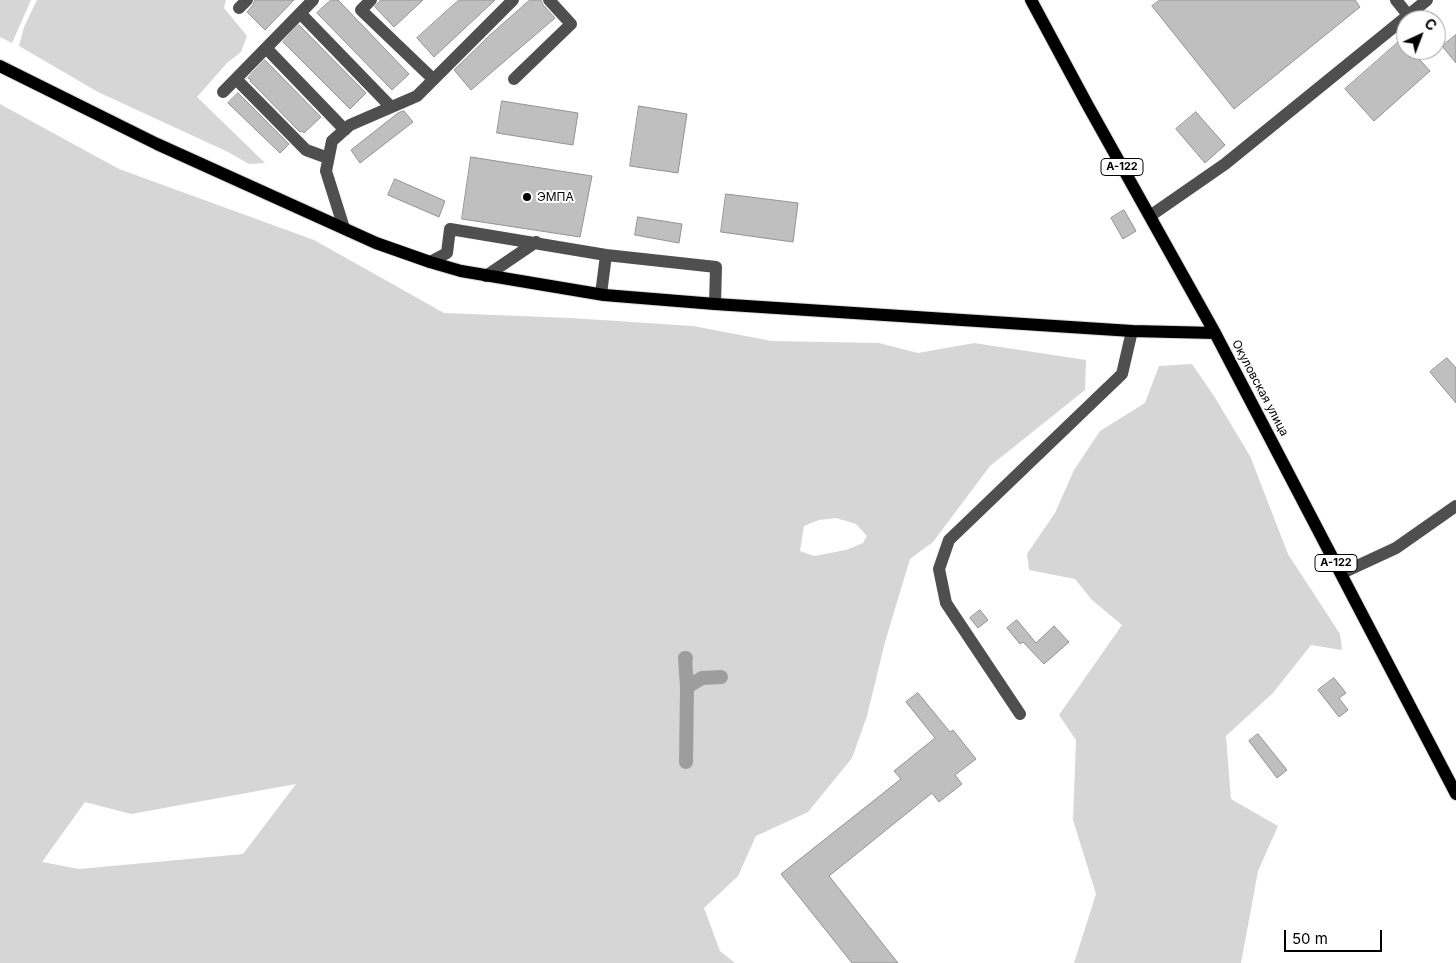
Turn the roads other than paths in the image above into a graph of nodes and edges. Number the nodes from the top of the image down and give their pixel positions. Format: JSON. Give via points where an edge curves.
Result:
{"nodes":[{"id":1,"x":313,"y":0,"type":"edge"},
{"id":2,"x":352,"y":0,"type":"edge"},
{"id":3,"x":371,"y":0,"type":"edge"},
{"id":4,"x":513,"y":0,"type":"edge"},
{"id":5,"x":549,"y":0,"type":"edge"},
{"id":6,"x":1032,"y":0,"type":"edge"},
{"id":7,"x":1396,"y":0,"type":"edge"},
{"id":8,"x":1427,"y":0,"type":"edge"},
{"id":9,"x":361,"y":10,"type":"junction"},
{"id":10,"x":1404,"y":10,"type":"edge"},
{"id":11,"x":1414,"y":10,"type":"edge"},
{"id":12,"x":300,"y":13,"type":"junction"},
{"id":13,"x":1396,"y":25,"type":"edge"},
{"id":14,"x":266,"y":48,"type":"junction"},
{"id":15,"x":0,"y":66,"type":"edge"},
{"id":16,"x":236,"y":79,"type":"junction"},
{"id":17,"x":434,"y":79,"type":"junction"},
{"id":18,"x":514,"y":79,"type":"dead end"},
{"id":19,"x":223,"y":92,"type":"dead end"},
{"id":20,"x":391,"y":107,"type":"junction"},
{"id":21,"x":345,"y":130,"type":"junction"},
{"id":22,"x":328,"y":158,"type":"junction"},
{"id":23,"x":1150,"y":216,"type":"junction"},
{"id":24,"x":344,"y":228,"type":"junction"},
{"id":25,"x":536,"y":242,"type":"junction"},
{"id":26,"x":606,"y":255,"type":"junction"},
{"id":27,"x":430,"y":262,"type":"junction"},
{"id":28,"x":486,"y":276,"type":"junction"},
{"id":29,"x":601,"y":294,"type":"junction"},
{"id":30,"x":715,"y":304,"type":"junction"},
{"id":31,"x":1132,"y":332,"type":"junction"},
{"id":32,"x":1216,"y":332,"type":"junction"},
{"id":33,"x":1456,"y":506,"type":"edge"},
{"id":34,"x":1342,"y":573,"type":"junction"},
{"id":35,"x":1020,"y":714,"type":"dead end"},
{"id":36,"x":1456,"y":794,"type":"edge"}],
"edges":[{"from":1,"to":12,"type":"lane"},
{"from":2,"to":9,"type":"lane"},
{"from":3,"to":9,"type":"lane"},
{"from":4,"to":17,"type":"lane"},
{"from":5,"to":18,"type":"lane","via":[[571,24]]},
{"from":6,"to":23,"type":"main road","name":"Окуловская улица","number":"А-122"},
{"from":7,"to":10,"type":"lane"},
{"from":8,"to":11,"type":"lane"},
{"from":9,"to":17,"type":"lane"},
{"from":12,"to":14,"type":"lane"},
{"from":12,"to":20,"type":"lane"},
{"from":13,"to":23,"type":"lane","via":[[1225,164]]},
{"from":14,"to":16,"type":"lane"},
{"from":14,"to":21,"type":"lane"},
{"from":15,"to":24,"type":"main road","via":[[157,144]]},
{"from":16,"to":19,"type":"lane"},
{"from":16,"to":22,"type":"lane","via":[[306,150]]},
{"from":17,"to":20,"type":"lane","via":[[417,96]]},
{"from":20,"to":21,"type":"lane"},
{"from":21,"to":22,"type":"lane","via":[[332,140]]},
{"from":22,"to":24,"type":"lane","via":[[326,171]]},
{"from":23,"to":32,"type":"main road","name":"Окуловская улица","number":"А-122"},
{"from":24,"to":27,"type":"main road"},
{"from":25,"to":26,"type":"lane"},
{"from":25,"to":27,"type":"lane","via":[[450,229],[447,253]]},
{"from":25,"to":28,"type":"lane"},
{"from":26,"to":29,"type":"lane"},
{"from":26,"to":30,"type":"lane","via":[[716,267]]},
{"from":27,"to":28,"type":"main road"},
{"from":28,"to":29,"type":"main road"},
{"from":29,"to":30,"type":"main road"},
{"from":30,"to":31,"type":"main road"},
{"from":31,"to":32,"type":"main road"},
{"from":31,"to":35,"type":"lane","via":[[1122,374],[949,540],[939,569],[946,603]]},
{"from":32,"to":34,"type":"main road","name":"Окуловская улица","number":"А-122"},
{"from":33,"to":34,"type":"lane","via":[[1396,548]]},
{"from":34,"to":36,"type":"main road","name":"Окуловская улица","number":"А-122"}]}
